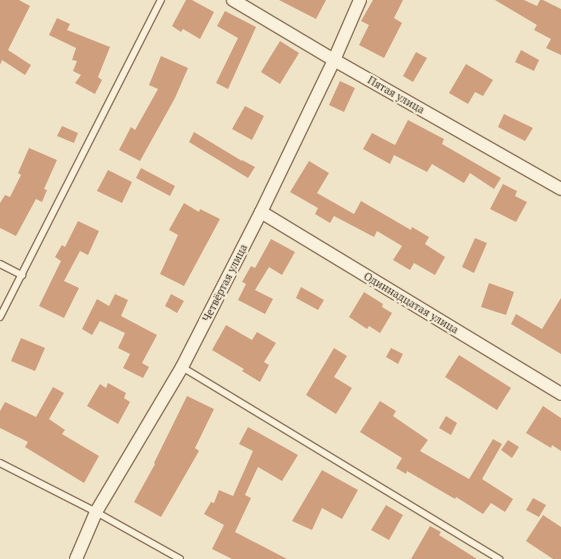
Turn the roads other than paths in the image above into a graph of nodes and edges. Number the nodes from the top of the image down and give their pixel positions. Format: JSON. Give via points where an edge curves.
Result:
{"nodes":[{"id":1,"x":162,"y":0,"type":"edge"},
{"id":2,"x":233,"y":0,"type":"edge"},
{"id":3,"x":360,"y":0,"type":"edge"},
{"id":4,"x":334,"y":60,"type":"junction"},
{"id":5,"x":561,"y":189,"type":"edge"},
{"id":6,"x":261,"y":212,"type":"junction"},
{"id":7,"x":0,"y":264,"type":"edge"},
{"id":8,"x":22,"y":275,"type":"junction"},
{"id":9,"x":0,"y":317,"type":"edge"},
{"id":10,"x":182,"y":367,"type":"junction"},
{"id":11,"x":561,"y":394,"type":"edge"},
{"id":12,"x":0,"y":463,"type":"edge"},
{"id":13,"x":96,"y":512,"type":"junction"},
{"id":14,"x":76,"y":559,"type":"edge"},
{"id":15,"x":180,"y":559,"type":"edge"},
{"id":16,"x":500,"y":559,"type":"edge"}],
"edges":[{"from":1,"to":8,"type":"lane"},
{"from":2,"to":4,"type":"street","name":"Пятая улица"},
{"from":3,"to":4,"type":"street","name":"Четвёртая улица"},
{"from":4,"to":5,"type":"street","name":"Пятая улица"},
{"from":4,"to":6,"type":"street","name":"Четвёртая улица"},
{"from":6,"to":10,"type":"street","name":"Четвёртая улица"},
{"from":6,"to":11,"type":"street","name":"Одиннадцатая улица"},
{"from":7,"to":8,"type":"lane"},
{"from":8,"to":9,"type":"lane"},
{"from":10,"to":13,"type":"street","name":"Четвёртая улица"},
{"from":10,"to":16,"type":"lane"},
{"from":12,"to":13,"type":"lane"},
{"from":13,"to":14,"type":"street","name":"Четвёртая улица"},
{"from":13,"to":15,"type":"lane"}]}
